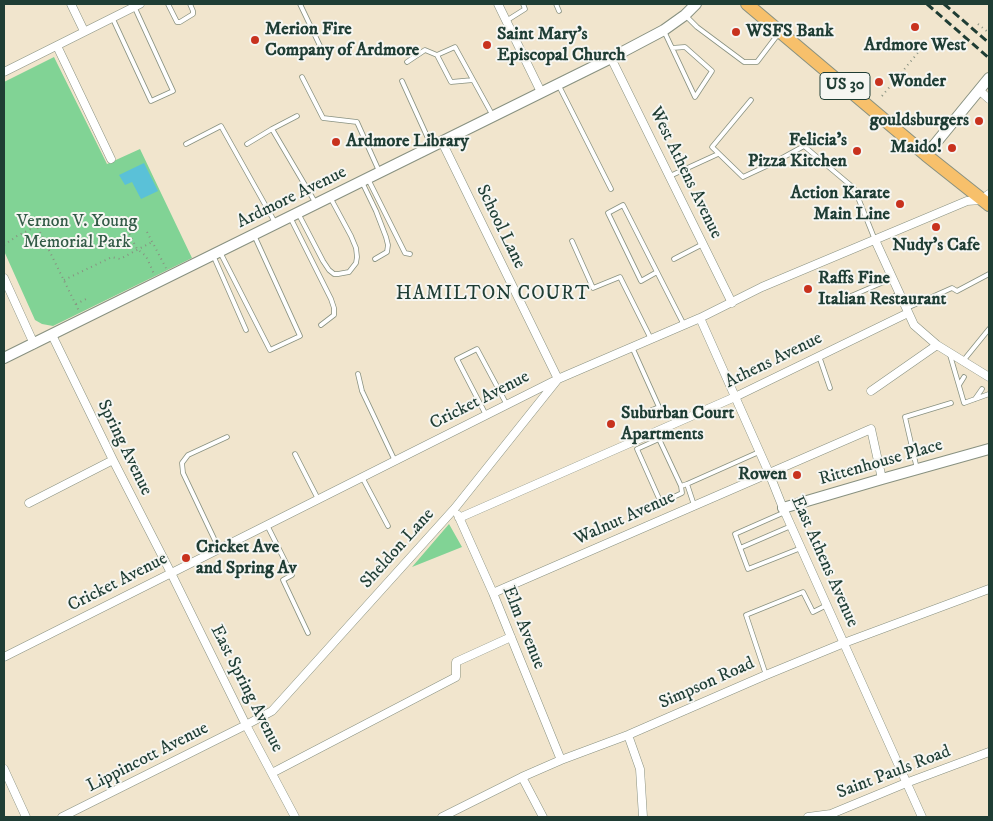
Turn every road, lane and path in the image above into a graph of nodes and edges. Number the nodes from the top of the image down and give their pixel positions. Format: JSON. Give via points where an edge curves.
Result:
{"nodes":[{"id":1,"x":72,"y":4,"type":"edge"},
{"id":2,"x":168,"y":4,"type":"edge"},
{"id":3,"x":190,"y":4,"type":"edge"},
{"id":4,"x":300,"y":4,"type":"edge"},
{"id":5,"x":498,"y":4,"type":"edge"},
{"id":6,"x":523,"y":4,"type":"edge"},
{"id":7,"x":556,"y":4,"type":"edge"},
{"id":8,"x":696,"y":4,"type":"edge"},
{"id":9,"x":747,"y":4,"type":"edge"},
{"id":10,"x":137,"y":5,"type":"edge"},
{"id":11,"x":559,"y":11,"type":"dead end"},
{"id":12,"x":685,"y":15,"type":"junction"},
{"id":13,"x":112,"y":18,"type":"junction"},
{"id":14,"x":506,"y":21,"type":"junction"},
{"id":15,"x":978,"y":24,"type":"dead end"},
{"id":16,"x":664,"y":30,"type":"junction"},
{"id":17,"x":84,"y":31,"type":"junction"},
{"id":18,"x":780,"y":32,"type":"junction"},
{"id":19,"x":989,"y":33,"type":"edge"},
{"id":20,"x":57,"y":46,"type":"junction"},
{"id":21,"x":321,"y":48,"type":"dead end"},
{"id":22,"x":672,"y":48,"type":"junction"},
{"id":23,"x":921,"y":49,"type":"dead end"},
{"id":24,"x":437,"y":56,"type":"junction"},
{"id":25,"x":611,"y":58,"type":"junction"},
{"id":26,"x":407,"y":62,"type":"dead end"},
{"id":27,"x":4,"y":72,"type":"edge"},
{"id":28,"x":302,"y":76,"type":"dead end"},
{"id":29,"x":989,"y":78,"type":"edge"},
{"id":30,"x":473,"y":80,"type":"junction"},
{"id":31,"x":402,"y":81,"type":"dead end"},
{"id":32,"x":558,"y":84,"type":"junction"},
{"id":33,"x":979,"y":90,"type":"junction"},
{"id":34,"x":540,"y":92,"type":"junction"},
{"id":35,"x":882,"y":96,"type":"dead end"},
{"id":36,"x":989,"y":99,"type":"edge"},
{"id":37,"x":751,"y":100,"type":"dead end"},
{"id":38,"x":297,"y":116,"type":"dead end"},
{"id":39,"x":493,"y":116,"type":"junction"},
{"id":40,"x":272,"y":129,"type":"junction"},
{"id":41,"x":442,"y":142,"type":"junction"},
{"id":42,"x":186,"y":144,"type":"dead end"},
{"id":43,"x":247,"y":144,"type":"dead end"},
{"id":44,"x":432,"y":147,"type":"junction"},
{"id":45,"x":718,"y":154,"type":"junction"},
{"id":46,"x":926,"y":155,"type":"junction"},
{"id":47,"x":111,"y":159,"type":"dead end"},
{"id":48,"x":380,"y":172,"type":"junction"},
{"id":49,"x":670,"y":176,"type":"junction"},
{"id":50,"x":365,"y":180,"type":"junction"},
{"id":51,"x":611,"y":189,"type":"dead end"},
{"id":52,"x":330,"y":197,"type":"junction"},
{"id":53,"x":987,"y":200,"type":"edge"},
{"id":54,"x":316,"y":204,"type":"junction"},
{"id":55,"x":294,"y":215,"type":"junction"},
{"id":56,"x":125,"y":225,"type":"dead end"},
{"id":57,"x":275,"y":225,"type":"junction"},
{"id":58,"x":147,"y":232,"type":"dead end"},
{"id":59,"x":254,"y":235,"type":"junction"},
{"id":60,"x":876,"y":240,"type":"junction"},
{"id":61,"x":152,"y":242,"type":"junction"},
{"id":62,"x":572,"y":242,"type":"dead end"},
{"id":63,"x":703,"y":244,"type":"junction"},
{"id":64,"x":4,"y":245,"type":"edge"},
{"id":65,"x":137,"y":249,"type":"junction"},
{"id":66,"x":216,"y":254,"type":"junction"},
{"id":67,"x":410,"y":254,"type":"dead end"},
{"id":68,"x":674,"y":259,"type":"dead end"},
{"id":69,"x":375,"y":260,"type":"dead end"},
{"id":70,"x":167,"y":270,"type":"dead end"},
{"id":71,"x":657,"y":272,"type":"junction"},
{"id":72,"x":989,"y":274,"type":"edge"},
{"id":73,"x":155,"y":276,"type":"dead end"},
{"id":74,"x":4,"y":278,"type":"edge"},
{"id":75,"x":892,"y":278,"type":"junction"},
{"id":76,"x":64,"y":280,"type":"junction"},
{"id":77,"x":899,"y":294,"type":"junction"},
{"id":78,"x":851,"y":296,"type":"dead end"},
{"id":79,"x":88,"y":298,"type":"dead end"},
{"id":80,"x":732,"y":303,"type":"junction"},
{"id":81,"x":879,"y":303,"type":"dead end"},
{"id":82,"x":76,"y":304,"type":"junction"},
{"id":83,"x":907,"y":311,"type":"junction"},
{"id":84,"x":80,"y":313,"type":"dead end"},
{"id":85,"x":700,"y":318,"type":"junction"},
{"id":86,"x":321,"y":325,"type":"dead end"},
{"id":87,"x":684,"y":325,"type":"junction"},
{"id":88,"x":989,"y":329,"type":"edge"},
{"id":89,"x":246,"y":330,"type":"dead end"},
{"id":90,"x":52,"y":335,"type":"junction"},
{"id":91,"x":651,"y":339,"type":"junction"},
{"id":92,"x":34,"y":344,"type":"junction"},
{"id":93,"x":937,"y":345,"type":"junction"},
{"id":94,"x":632,"y":347,"type":"junction"},
{"id":95,"x":949,"y":353,"type":"junction"},
{"id":96,"x":819,"y":356,"type":"junction"},
{"id":97,"x":4,"y":358,"type":"edge"},
{"id":98,"x":963,"y":361,"type":"junction"},
{"id":99,"x":358,"y":374,"type":"dead end"},
{"id":100,"x":964,"y":377,"type":"dead end"},
{"id":101,"x":989,"y":377,"type":"edge"},
{"id":102,"x":558,"y":379,"type":"junction"},
{"id":103,"x":959,"y":385,"type":"junction"},
{"id":104,"x":830,"y":388,"type":"dead end"},
{"id":105,"x":982,"y":388,"type":"dead end"},
{"id":106,"x":871,"y":391,"type":"dead end"},
{"id":107,"x":989,"y":394,"type":"edge"},
{"id":108,"x":735,"y":397,"type":"junction"},
{"id":109,"x":975,"y":399,"type":"junction"},
{"id":110,"x":951,"y":403,"type":"dead end"},
{"id":111,"x":507,"y":404,"type":"junction"},
{"id":112,"x":486,"y":415,"type":"junction"},
{"id":113,"x":640,"y":415,"type":"dead end"},
{"id":114,"x":227,"y":437,"type":"dead end"},
{"id":115,"x":989,"y":449,"type":"edge"},
{"id":116,"x":759,"y":452,"type":"junction"},
{"id":117,"x":295,"y":454,"type":"dead end"},
{"id":118,"x":113,"y":460,"type":"junction"},
{"id":119,"x":395,"y":461,"type":"junction"},
{"id":120,"x":917,"y":469,"type":"junction"},
{"id":121,"x":768,"y":473,"type":"junction"},
{"id":122,"x":362,"y":477,"type":"junction"},
{"id":123,"x":882,"y":478,"type":"junction"},
{"id":124,"x":686,"y":484,"type":"junction"},
{"id":125,"x":681,"y":486,"type":"junction"},
{"id":126,"x":318,"y":499,"type":"junction"},
{"id":127,"x":29,"y":503,"type":"dead end"},
{"id":128,"x":694,"y":505,"type":"junction"},
{"id":129,"x":455,"y":508,"type":"junction"},
{"id":130,"x":784,"y":510,"type":"junction"},
{"id":131,"x":459,"y":518,"type":"junction"},
{"id":132,"x":267,"y":525,"type":"junction"},
{"id":133,"x":388,"y":526,"type":"dead end"},
{"id":134,"x":791,"y":526,"type":"junction"},
{"id":135,"x":740,"y":548,"type":"junction"},
{"id":136,"x":801,"y":548,"type":"junction"},
{"id":137,"x":219,"y":549,"type":"junction"},
{"id":138,"x":171,"y":573,"type":"junction"},
{"id":139,"x":989,"y":589,"type":"edge"},
{"id":140,"x":493,"y":593,"type":"junction"},
{"id":141,"x":827,"y":605,"type":"junction"},
{"id":142,"x":308,"y":633,"type":"dead end"},
{"id":143,"x":511,"y":637,"type":"junction"},
{"id":144,"x":844,"y":643,"type":"junction"},
{"id":145,"x":4,"y":657,"type":"edge"},
{"id":146,"x":766,"y":675,"type":"junction"},
{"id":147,"x":246,"y":725,"type":"junction"},
{"id":148,"x":628,"y":735,"type":"junction"},
{"id":149,"x":989,"y":752,"type":"edge"},
{"id":150,"x":561,"y":760,"type":"junction"},
{"id":151,"x":4,"y":769,"type":"edge"},
{"id":152,"x":272,"y":773,"type":"junction"},
{"id":153,"x":522,"y":777,"type":"junction"},
{"id":154,"x":906,"y":783,"type":"junction"},
{"id":155,"x":22,"y":816,"type":"edge"},
{"id":156,"x":62,"y":817,"type":"edge"},
{"id":157,"x":295,"y":817,"type":"edge"},
{"id":158,"x":442,"y":817,"type":"edge"},
{"id":159,"x":544,"y":817,"type":"edge"},
{"id":160,"x":643,"y":817,"type":"edge"},
{"id":161,"x":808,"y":817,"type":"edge"},
{"id":162,"x":922,"y":817,"type":"edge"}],
"edges":[{"from":1,"to":17,"type":"street"},
{"from":2,"to":3,"type":"lane","via":[[177,22],[193,14]]},
{"from":4,"to":21,"type":"lane"},
{"from":5,"to":14,"type":"street"},
{"from":6,"to":14,"type":"lane","via":[[525,10]]},
{"from":7,"to":11,"type":"lane"},
{"from":8,"to":12,"type":"street","name":"Ardmore Avenue"},
{"from":9,"to":18,"type":"highway","number":"US 30"},
{"from":10,"to":13,"type":"street"},
{"from":10,"to":13,"type":"lane","via":[[173,91],[151,101]]},
{"from":12,"to":16,"type":"street","name":"Ardmore Avenue"},
{"from":12,"to":18,"type":"lane","via":[[696,28],[744,62],[757,62]]},
{"from":13,"to":17,"type":"street"},
{"from":14,"to":34,"type":"street"},
{"from":15,"to":19,"type":"path"},
{"from":16,"to":22,"type":"lane"},
{"from":16,"to":25,"type":"street","name":"Ardmore Avenue"},
{"from":17,"to":20,"type":"street"},
{"from":18,"to":46,"type":"highway","number":"US 30"},
{"from":20,"to":27,"type":"street"},
{"from":20,"to":47,"type":"street"},
{"from":22,"to":22,"type":"lane","via":[[685,47],[712,71],[695,97]]},
{"from":23,"to":35,"type":"path"},
{"from":24,"to":26,"type":"lane","via":[[425,50]]},
{"from":24,"to":30,"type":"lane","via":[[451,82]]},
{"from":24,"to":30,"type":"lane","via":[[455,47]]},
{"from":25,"to":32,"type":"street","name":"Ardmore Avenue"},
{"from":25,"to":49,"type":"street","name":"West Athens Avenue"},
{"from":28,"to":48,"type":"lane","via":[[323,118],[357,122]]},
{"from":29,"to":33,"type":"street"},
{"from":30,"to":39,"type":"lane"},
{"from":31,"to":44,"type":"lane"},
{"from":32,"to":34,"type":"street","name":"Ardmore Avenue"},
{"from":32,"to":51,"type":"lane"},
{"from":33,"to":36,"type":"street"},
{"from":33,"to":46,"type":"street"},
{"from":34,"to":39,"type":"street","name":"Ardmore Avenue"},
{"from":37,"to":45,"type":"lane","via":[[712,147]]},
{"from":38,"to":40,"type":"lane"},
{"from":39,"to":41,"type":"street","name":"Ardmore Avenue"},
{"from":40,"to":43,"type":"lane"},
{"from":40,"to":54,"type":"lane"},
{"from":41,"to":44,"type":"street","name":"Ardmore Avenue"},
{"from":41,"to":102,"type":"street","name":"School Lane"},
{"from":42,"to":57,"type":"lane","via":[[221,126]]},
{"from":44,"to":48,"type":"street","name":"Ardmore Avenue"},
{"from":45,"to":49,"type":"lane"},
{"from":45,"to":60,"type":"lane","via":[[743,177],[804,146],[855,190]]},
{"from":46,"to":53,"type":"highway","number":"US 30"},
{"from":48,"to":50,"type":"street","name":"Ardmore Avenue"},
{"from":49,"to":63,"type":"street","name":"West Athens Avenue"},
{"from":50,"to":52,"type":"street","name":"Ardmore Avenue"},
{"from":50,"to":67,"type":"lane","via":[[405,253]]},
{"from":50,"to":69,"type":"lane","via":[[388,245],[387,252]]},
{"from":52,"to":54,"type":"street","name":"Ardmore Avenue"},
{"from":52,"to":55,"type":"lane","via":[[356,248],[356,263],[349,272],[334,274],[329,270]]},
{"from":53,"to":60,"type":"street","name":"Cricket Avenue","via":[[966,201]]},
{"from":54,"to":55,"type":"street","name":"Ardmore Avenue"},
{"from":55,"to":57,"type":"street","name":"Ardmore Avenue"},
{"from":55,"to":86,"type":"lane","via":[[334,308],[334,315]]},
{"from":56,"to":65,"type":"path"},
{"from":57,"to":59,"type":"street","name":"Ardmore Avenue"},
{"from":58,"to":61,"type":"path"},
{"from":59,"to":66,"type":"street","name":"Ardmore Avenue"},
{"from":59,"to":66,"type":"lane","via":[[300,336],[270,350]]},
{"from":60,"to":75,"type":"street"},
{"from":60,"to":80,"type":"street","name":"Cricket Avenue","via":[[762,287]]},
{"from":61,"to":65,"type":"path"},
{"from":61,"to":70,"type":"path"},
{"from":62,"to":91,"type":"lane","via":[[593,288],[620,277]]},
{"from":63,"to":68,"type":"lane"},
{"from":63,"to":80,"type":"street","name":"West Athens Avenue"},
{"from":64,"to":76,"type":"path","via":[[37,226]]},
{"from":65,"to":73,"type":"path","via":[[146,256]]},
{"from":65,"to":76,"type":"path","via":[[120,258],[112,256]]},
{"from":66,"to":89,"type":"lane"},
{"from":66,"to":90,"type":"street","name":"Ardmore Avenue"},
{"from":71,"to":71,"type":"lane","via":[[623,205],[608,213],[641,280]]},
{"from":71,"to":87,"type":"lane"},
{"from":72,"to":83,"type":"lane"},
{"from":74,"to":92,"type":"street"},
{"from":75,"to":77,"type":"street"},
{"from":75,"to":78,"type":"lane"},
{"from":76,"to":82,"type":"path"},
{"from":77,"to":81,"type":"lane"},
{"from":77,"to":83,"type":"street"},
{"from":79,"to":82,"type":"path"},
{"from":80,"to":85,"type":"street","name":"Cricket Avenue"},
{"from":82,"to":84,"type":"path"},
{"from":83,"to":93,"type":"street","via":[[914,325]]},
{"from":83,"to":96,"type":"street","name":"Athens Avenue"},
{"from":85,"to":87,"type":"street","name":"Cricket Avenue"},
{"from":85,"to":108,"type":"street","name":"East Athens Avenue"},
{"from":87,"to":91,"type":"street","name":"Cricket Avenue"},
{"from":88,"to":98,"type":"lane"},
{"from":90,"to":92,"type":"street","name":"Ardmore Avenue"},
{"from":90,"to":118,"type":"street","name":"Spring Avenue"},
{"from":91,"to":94,"type":"street","name":"Cricket Avenue"},
{"from":92,"to":97,"type":"street","name":"Ardmore Avenue"},
{"from":93,"to":95,"type":"street"},
{"from":93,"to":106,"type":"street"},
{"from":94,"to":102,"type":"street","name":"Cricket Avenue"},
{"from":94,"to":113,"type":"lane","via":[[659,406]]},
{"from":95,"to":98,"type":"street"},
{"from":95,"to":103,"type":"lane"},
{"from":96,"to":104,"type":"lane"},
{"from":96,"to":108,"type":"street","name":"Athens Avenue"},
{"from":98,"to":101,"type":"street"},
{"from":99,"to":119,"type":"lane","via":[[362,391]]},
{"from":100,"to":103,"type":"lane"},
{"from":102,"to":111,"type":"street","name":"Cricket Avenue"},
{"from":102,"to":129,"type":"street","name":"Sheldon Lane"},
{"from":103,"to":109,"type":"lane","via":[[964,403]]},
{"from":105,"to":109,"type":"lane"},
{"from":107,"to":109,"type":"lane"},
{"from":108,"to":116,"type":"street","name":"East Athens Avenue"},
{"from":108,"to":131,"type":"street","name":"Athens Avenue"},
{"from":110,"to":120,"type":"lane","via":[[905,417]]},
{"from":111,"to":112,"type":"street","name":"Cricket Avenue"},
{"from":111,"to":112,"type":"lane","via":[[477,349],[457,360]]},
{"from":112,"to":119,"type":"street","name":"Cricket Avenue"},
{"from":114,"to":137,"type":"lane","via":[[188,455],[182,464],[183,473]]},
{"from":115,"to":120,"type":"street","name":"Rittenhouse Place"},
{"from":116,"to":121,"type":"street","name":"East Athens Avenue"},
{"from":116,"to":124,"type":"lane"},
{"from":117,"to":126,"type":"lane"},
{"from":118,"to":127,"type":"street"},
{"from":118,"to":138,"type":"street","name":"Spring Avenue"},
{"from":119,"to":122,"type":"street","name":"Cricket Avenue"},
{"from":120,"to":123,"type":"street","name":"Rittenhouse Place"},
{"from":121,"to":123,"type":"street","name":"Walnut Avenue","via":[[871,429]]},
{"from":121,"to":128,"type":"street","name":"Walnut Avenue"},
{"from":121,"to":130,"type":"street","name":"East Athens Avenue"},
{"from":122,"to":126,"type":"street","name":"Cricket Avenue"},
{"from":122,"to":133,"type":"lane"},
{"from":123,"to":130,"type":"street","name":"Rittenhouse Place"},
{"from":124,"to":125,"type":"lane"},
{"from":124,"to":128,"type":"lane"},
{"from":125,"to":125,"type":"lane","via":[[659,439],[637,449],[661,503],[682,493]]},
{"from":126,"to":132,"type":"street","name":"Cricket Avenue"},
{"from":128,"to":140,"type":"street","name":"Walnut Avenue"},
{"from":129,"to":131,"type":"street","name":"Elm Avenue"},
{"from":129,"to":147,"type":"street","name":"Sheldon Lane","via":[[272,711]]},
{"from":130,"to":134,"type":"street","name":"East Athens Avenue"},
{"from":130,"to":135,"type":"lane","via":[[735,534]]},
{"from":131,"to":140,"type":"street","name":"Elm Avenue"},
{"from":132,"to":137,"type":"street","name":"Cricket Avenue"},
{"from":132,"to":142,"type":"lane","via":[[292,576],[283,580]]},
{"from":134,"to":135,"type":"lane"},
{"from":134,"to":136,"type":"street","name":"East Athens Avenue"},
{"from":135,"to":136,"type":"lane","via":[[748,569]]},
{"from":136,"to":141,"type":"street","name":"East Athens Avenue"},
{"from":137,"to":138,"type":"street","name":"Cricket Avenue"},
{"from":138,"to":145,"type":"street","name":"Cricket Avenue"},
{"from":138,"to":147,"type":"street","name":"East Spring Avenue"},
{"from":139,"to":144,"type":"street","name":"Simpson Road"},
{"from":140,"to":143,"type":"street","name":"Elm Avenue"},
{"from":141,"to":144,"type":"street","name":"East Athens Avenue"},
{"from":141,"to":146,"type":"lane","via":[[812,612],[803,592],[746,616]]},
{"from":143,"to":150,"type":"street","name":"Elm Avenue"},
{"from":143,"to":152,"type":"street","via":[[456,662],[456,677]]},
{"from":144,"to":146,"type":"street","name":"Simpson Road"},
{"from":144,"to":154,"type":"street","name":"East Athens Avenue"},
{"from":146,"to":148,"type":"street","name":"Simpson Road"},
{"from":147,"to":152,"type":"street","name":"East Spring Avenue"},
{"from":147,"to":156,"type":"street","name":"Lippincott Avenue"},
{"from":148,"to":150,"type":"street","name":"Simpson Road"},
{"from":148,"to":160,"type":"street","via":[[640,769]]},
{"from":149,"to":154,"type":"street","name":"Saint Pauls Road"},
{"from":150,"to":153,"type":"street","name":"Simpson Road"},
{"from":151,"to":155,"type":"street"},
{"from":152,"to":157,"type":"street","name":"East Spring Avenue"},
{"from":153,"to":158,"type":"street","name":"Simpson Road"},
{"from":153,"to":159,"type":"street"},
{"from":154,"to":161,"type":"street","name":"Saint Pauls Road","via":[[831,814]]},
{"from":154,"to":162,"type":"street","name":"East Athens Avenue"}]}
